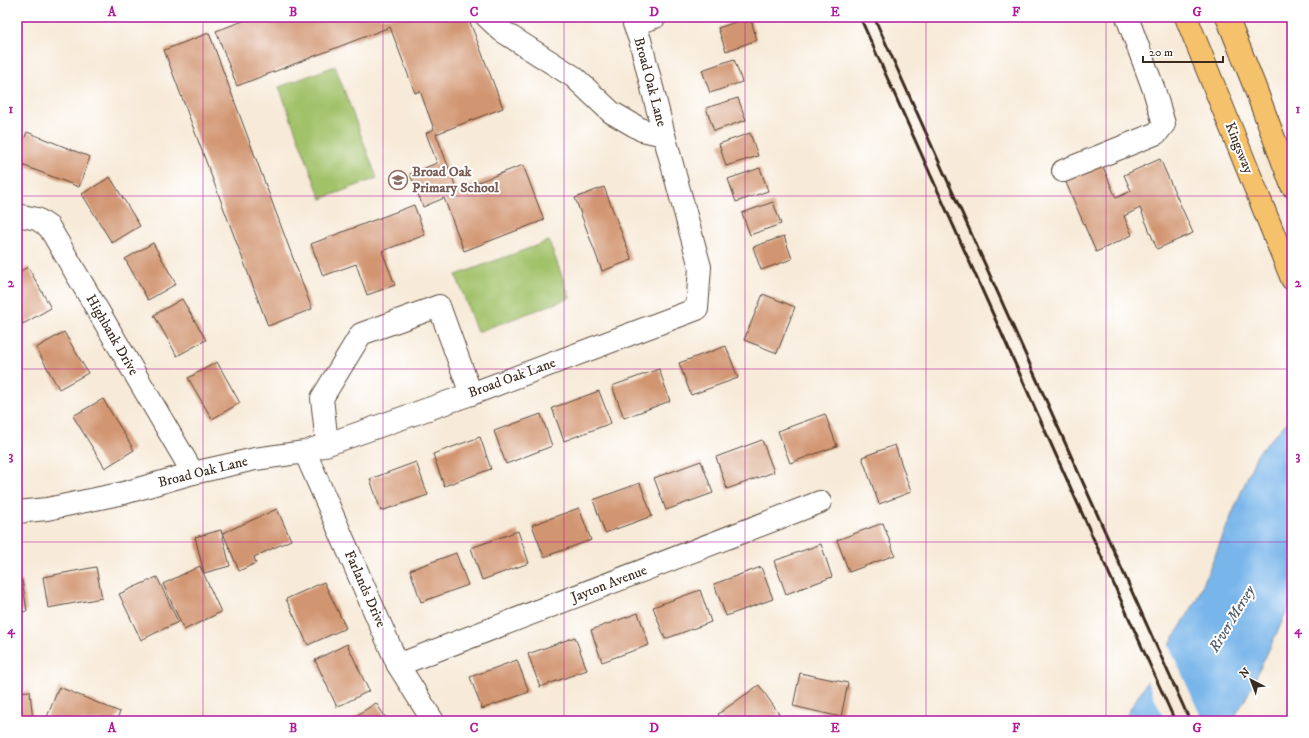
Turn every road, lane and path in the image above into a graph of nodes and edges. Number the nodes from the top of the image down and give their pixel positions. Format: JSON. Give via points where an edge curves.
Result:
{"nodes":[{"id":1,"x":487,"y":17,"type":"edge"},
{"id":2,"x":655,"y":17,"type":"edge"},
{"id":3,"x":1127,"y":17,"type":"edge"},
{"id":4,"x":1186,"y":17,"type":"edge"},
{"id":5,"x":1227,"y":17,"type":"edge"},
{"id":6,"x":664,"y":135,"type":"junction"},
{"id":7,"x":1063,"y":171,"type":"dead end"},
{"id":8,"x":1292,"y":186,"type":"edge"},
{"id":9,"x":17,"y":215,"type":"edge"},
{"id":10,"x":1292,"y":278,"type":"edge"},
{"id":11,"x":471,"y":394,"type":"junction"},
{"id":12,"x":327,"y":444,"type":"junction"},
{"id":13,"x":305,"y":452,"type":"junction"},
{"id":14,"x":193,"y":473,"type":"junction"},
{"id":15,"x":820,"y":502,"type":"dead end"},
{"id":16,"x":17,"y":512,"type":"edge"},
{"id":17,"x":398,"y":665,"type":"junction"},
{"id":18,"x":433,"y":721,"type":"edge"}],
"edges":[{"from":1,"to":6,"type":"street","via":[[502,31],[574,77],[611,112],[642,130]]},
{"from":2,"to":6,"type":"street","name":"Broad Oak Lane","via":[[634,24]]},
{"from":3,"to":7,"type":"street","via":[[1164,124],[1157,133]]},
{"from":4,"to":10,"type":"highway","name":"Kingsway"},
{"from":5,"to":8,"type":"highway"},
{"from":6,"to":11,"type":"street","name":"Broad Oak Lane","via":[[700,267],[697,309]]},
{"from":9,"to":14,"type":"street","name":"Highbank Drive","via":[[37,219],[49,227]]},
{"from":11,"to":12,"type":"street","name":"Broad Oak Lane"},
{"from":11,"to":12,"type":"street","via":[[439,306],[361,334],[322,398]]},
{"from":12,"to":13,"type":"street","name":"Broad Oak Lane"},
{"from":13,"to":14,"type":"street","name":"Broad Oak Lane","via":[[255,459]]},
{"from":13,"to":17,"type":"street","name":"Farlands Drive"},
{"from":14,"to":16,"type":"street","name":"Broad Oak Lane","via":[[124,493],[47,509]]},
{"from":15,"to":17,"type":"street","name":"Jayton Avenue"},
{"from":17,"to":18,"type":"street","name":"Farlands Drive"}]}
